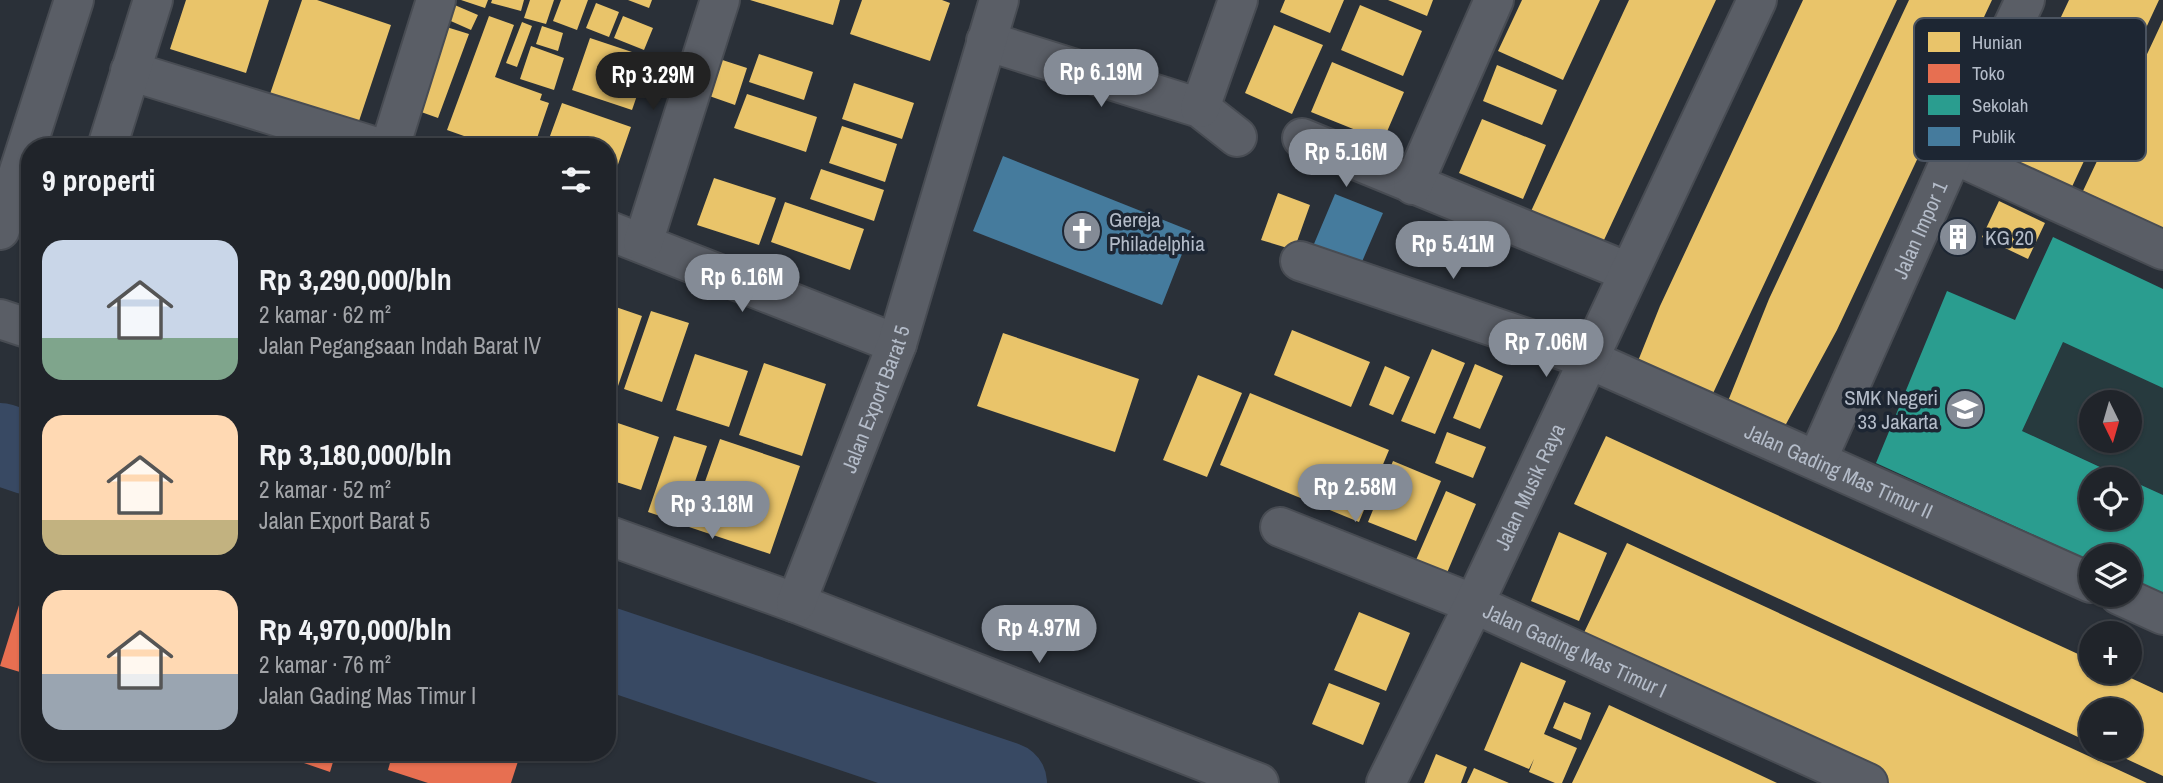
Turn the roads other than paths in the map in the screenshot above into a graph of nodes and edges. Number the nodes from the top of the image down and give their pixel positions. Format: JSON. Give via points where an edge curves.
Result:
{"nodes":[{"id":1,"x":74,"y":0,"type":"edge"},
{"id":2,"x":153,"y":0,"type":"edge"},
{"id":3,"x":436,"y":0,"type":"edge"},
{"id":4,"x":720,"y":0,"type":"edge"},
{"id":5,"x":999,"y":0,"type":"edge"},
{"id":6,"x":1238,"y":0,"type":"edge"},
{"id":7,"x":1494,"y":0,"type":"edge"},
{"id":8,"x":1757,"y":0,"type":"edge"},
{"id":9,"x":2025,"y":0,"type":"edge"},
{"id":10,"x":2017,"y":18,"type":"edge"},
{"id":11,"x":986,"y":41,"type":"junction"},
{"id":12,"x":130,"y":71,"type":"junction"},
{"id":13,"x":1199,"y":108,"type":"junction"},
{"id":14,"x":1237,"y":137,"type":"dead end"},
{"id":15,"x":30,"y":138,"type":"edge"},
{"id":16,"x":110,"y":138,"type":"edge"},
{"id":17,"x":347,"y":138,"type":"edge"},
{"id":18,"x":393,"y":138,"type":"edge"},
{"id":19,"x":1302,"y":138,"type":"dead end"},
{"id":20,"x":1950,"y":161,"type":"edge"},
{"id":21,"x":1968,"y":161,"type":"edge"},
{"id":22,"x":21,"y":165,"type":"edge"},
{"id":23,"x":1413,"y":185,"type":"junction"},
{"id":24,"x":0,"y":230,"type":"edge"},
{"id":25,"x":616,"y":233,"type":"edge"},
{"id":26,"x":643,"y":243,"type":"junction"},
{"id":27,"x":2163,"y":250,"type":"edge"},
{"id":28,"x":1300,"y":261,"type":"dead end"},
{"id":29,"x":1628,"y":272,"type":"junction"},
{"id":30,"x":0,"y":319,"type":"edge"},
{"id":31,"x":21,"y":326,"type":"edge"},
{"id":32,"x":897,"y":345,"type":"junction"},
{"id":33,"x":1588,"y":359,"type":"junction"},
{"id":34,"x":1817,"y":460,"type":"junction"},
{"id":35,"x":1280,"y":527,"type":"dead end"},
{"id":36,"x":616,"y":538,"type":"edge"},
{"id":37,"x":2079,"y":578,"type":"edge"},
{"id":38,"x":796,"y":603,"type":"junction"},
{"id":39,"x":1474,"y":604,"type":"junction"},
{"id":40,"x":2142,"y":605,"type":"edge"},
{"id":41,"x":2163,"y":615,"type":"edge"},
{"id":42,"x":1259,"y":783,"type":"edge"},
{"id":43,"x":1386,"y":783,"type":"edge"},
{"id":44,"x":1868,"y":783,"type":"edge"}],
"edges":[{"from":1,"to":15,"type":"street"},
{"from":2,"to":12,"type":"street"},
{"from":3,"to":18,"type":"street"},
{"from":4,"to":26,"type":"street"},
{"from":5,"to":11,"type":"street","name":"Jalan Export Barat 5"},
{"from":6,"to":13,"type":"street"},
{"from":7,"to":23,"type":"street"},
{"from":8,"to":29,"type":"street","name":"Jalan Musik Raya"},
{"from":9,"to":10,"type":"street","name":"Jalan Impor 1"},
{"from":11,"to":13,"type":"street"},
{"from":11,"to":32,"type":"street","name":"Jalan Export Barat 5"},
{"from":12,"to":16,"type":"street"},
{"from":12,"to":17,"type":"street"},
{"from":13,"to":14,"type":"street"},
{"from":19,"to":23,"type":"street"},
{"from":20,"to":34,"type":"street","name":"Jalan Impor 1"},
{"from":21,"to":27,"type":"street"},
{"from":22,"to":24,"type":"street"},
{"from":23,"to":29,"type":"street"},
{"from":25,"to":26,"type":"street"},
{"from":26,"to":32,"type":"street"},
{"from":28,"to":33,"type":"street","name":"Jalan Gading Mas Timur II"},
{"from":29,"to":33,"type":"street","name":"Jalan Musik Raya"},
{"from":30,"to":31,"type":"street"},
{"from":32,"to":38,"type":"street","name":"Jalan Export Barat 5"},
{"from":33,"to":34,"type":"street","name":"Jalan Gading Mas Timur II"},
{"from":33,"to":39,"type":"street","name":"Jalan Musik Raya"},
{"from":34,"to":37,"type":"street","name":"Jalan Gading Mas Timur II"},
{"from":35,"to":39,"type":"street","name":"Jalan Gading Mas Timur I"},
{"from":36,"to":38,"type":"street"},
{"from":38,"to":42,"type":"street"},
{"from":39,"to":43,"type":"street","name":"Jalan Musik Raya"},
{"from":39,"to":44,"type":"street","name":"Jalan Gading Mas Timur I"},
{"from":40,"to":41,"type":"street"}]}
